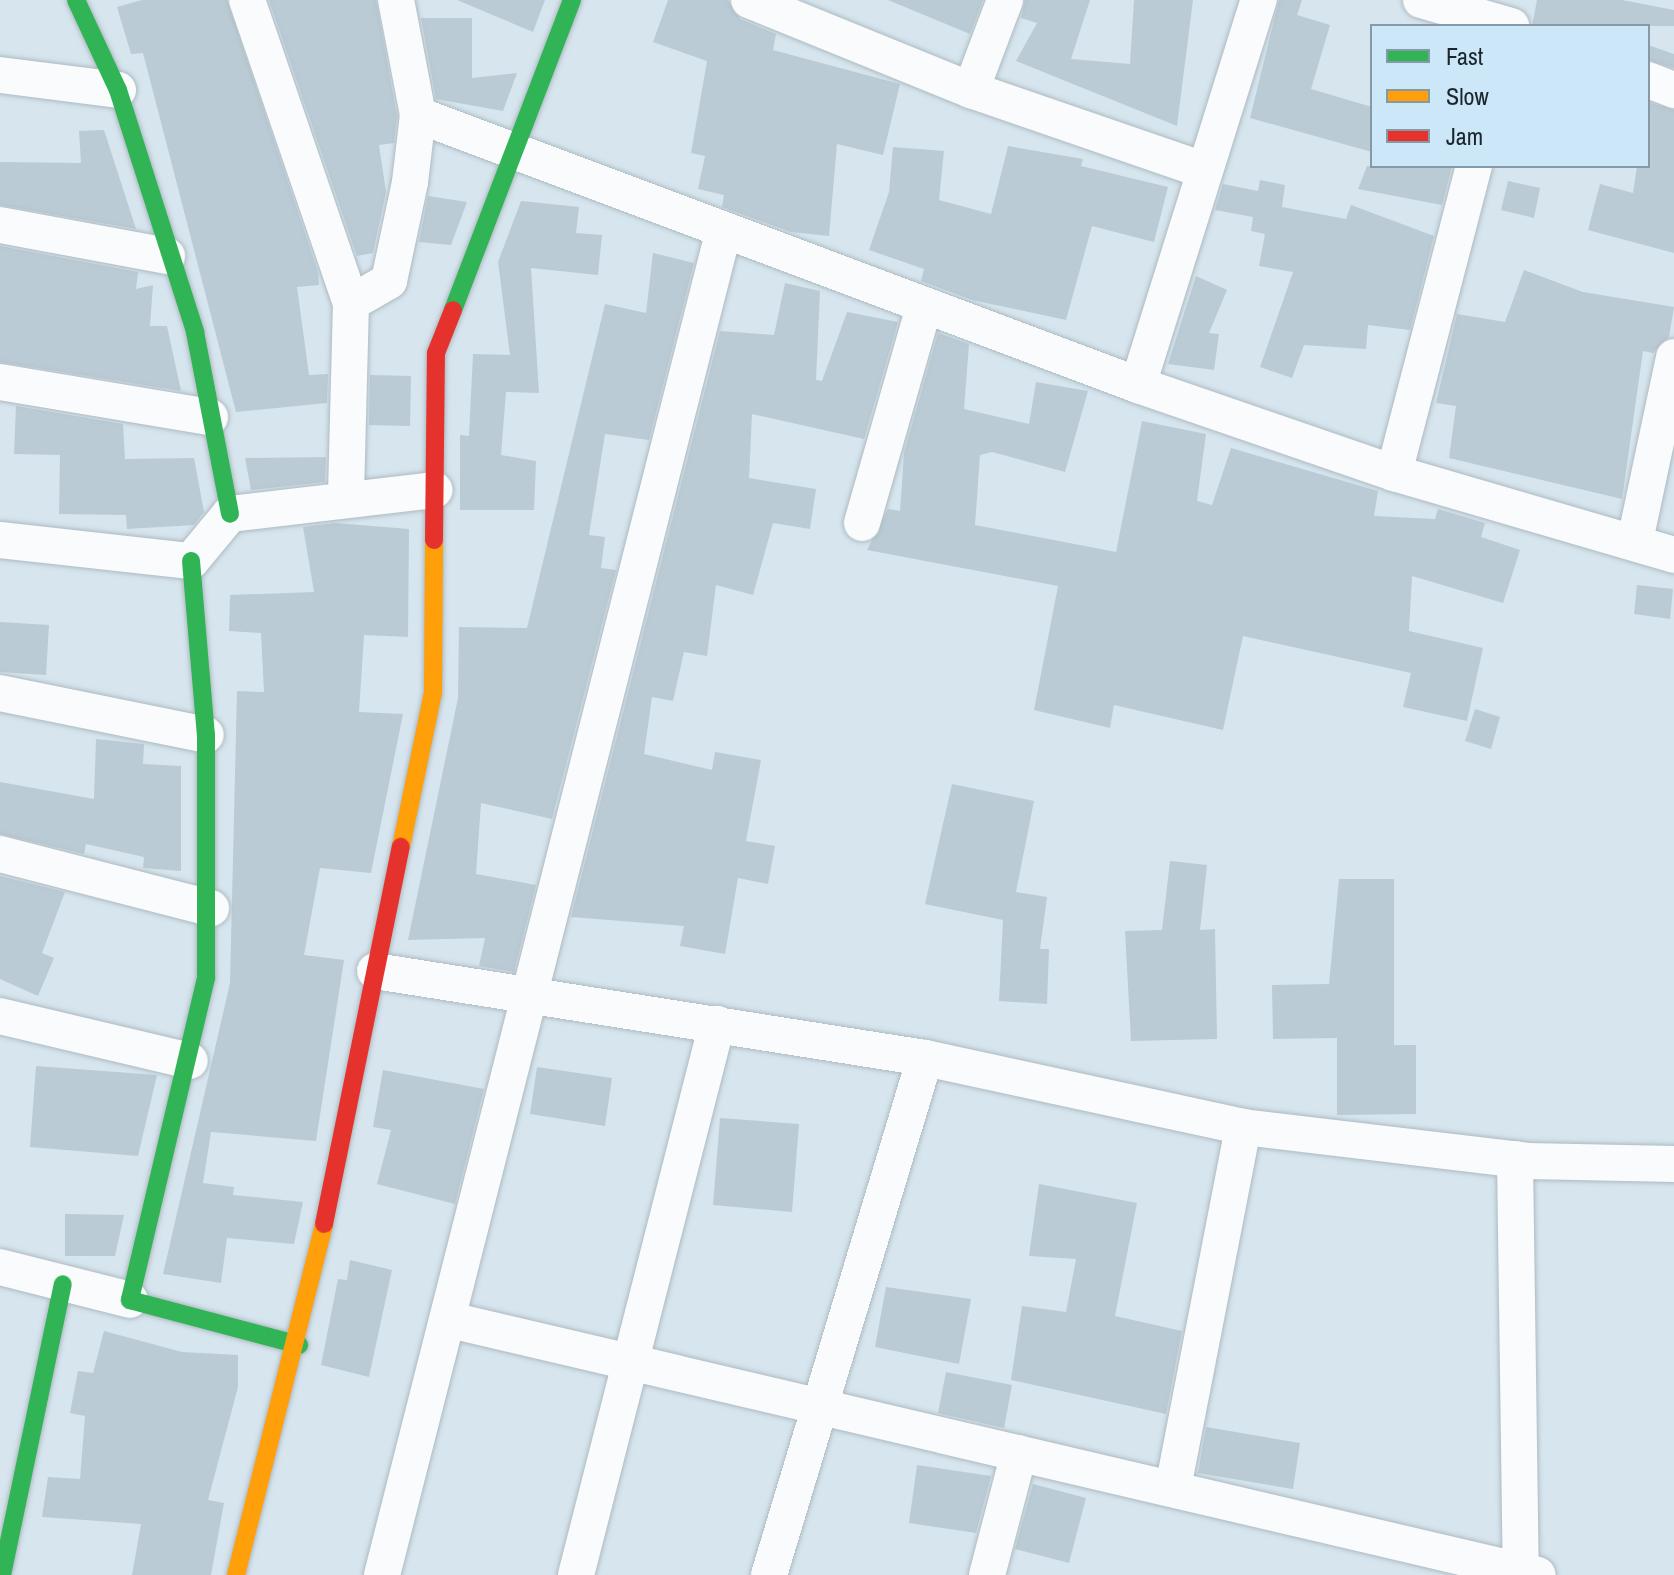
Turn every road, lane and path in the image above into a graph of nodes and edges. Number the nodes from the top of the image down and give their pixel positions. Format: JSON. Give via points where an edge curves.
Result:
{"nodes":[{"id":1,"x":76,"y":0,"type":"edge"},
{"id":2,"x":247,"y":0,"type":"edge"},
{"id":3,"x":396,"y":0,"type":"edge"},
{"id":4,"x":572,"y":0,"type":"edge"},
{"id":5,"x":749,"y":0,"type":"edge"},
{"id":6,"x":1005,"y":0,"type":"edge"},
{"id":7,"x":1259,"y":0,"type":"edge"},
{"id":8,"x":1421,"y":0,"type":"edge"},
{"id":9,"x":1520,"y":0,"type":"edge"},
{"id":10,"x":817,"y":12,"type":"edge"},
{"id":11,"x":1504,"y":24,"type":"edge"},
{"id":12,"x":1512,"y":24,"type":"edge"},
{"id":13,"x":0,"y":75,"type":"edge"},
{"id":14,"x":1650,"y":81,"type":"edge"},
{"id":15,"x":118,"y":90,"type":"junction"},
{"id":16,"x":971,"y":90,"type":"junction"},
{"id":17,"x":1674,"y":90,"type":"edge"},
{"id":18,"x":418,"y":115,"type":"junction"},
{"id":19,"x":516,"y":152,"type":"junction"},
{"id":20,"x":1473,"y":168,"type":"edge"},
{"id":21,"x":1203,"y":170,"type":"junction"},
{"id":22,"x":0,"y":225,"type":"edge"},
{"id":23,"x":723,"y":233,"type":"junction"},
{"id":24,"x":167,"y":256,"type":"junction"},
{"id":25,"x":351,"y":303,"type":"junction"},
{"id":26,"x":924,"y":307,"type":"junction"},
{"id":27,"x":1674,"y":357,"type":"edge"},
{"id":28,"x":0,"y":382,"type":"edge"},
{"id":29,"x":1138,"y":385,"type":"junction"},
{"id":30,"x":210,"y":417,"type":"junction"},
{"id":31,"x":1394,"y":473,"type":"junction"},
{"id":32,"x":435,"y":490,"type":"junction"},
{"id":33,"x":346,"y":498,"type":"junction"},
{"id":34,"x":230,"y":514,"type":"junction"},
{"id":35,"x":862,"y":523,"type":"dead end"},
{"id":36,"x":0,"y":540,"type":"edge"},
{"id":37,"x":1635,"y":541,"type":"junction"},
{"id":38,"x":1674,"y":555,"type":"edge"},
{"id":39,"x":191,"y":561,"type":"junction"},
{"id":40,"x":0,"y":693,"type":"edge"},
{"id":41,"x":206,"y":735,"type":"junction"},
{"id":42,"x":0,"y":854,"type":"edge"},
{"id":43,"x":211,"y":908,"type":"junction"},
{"id":44,"x":375,"y":971,"type":"junction"},
{"id":45,"x":528,"y":994,"type":"junction"},
{"id":46,"x":0,"y":1016,"type":"edge"},
{"id":47,"x":717,"y":1024,"type":"junction"},
{"id":48,"x":925,"y":1058,"type":"junction"},
{"id":49,"x":190,"y":1061,"type":"junction"},
{"id":50,"x":1243,"y":1127,"type":"junction"},
{"id":51,"x":1515,"y":1159,"type":"junction"},
{"id":52,"x":1674,"y":1164,"type":"edge"},
{"id":53,"x":0,"y":1267,"type":"edge"},
{"id":54,"x":63,"y":1284,"type":"junction"},
{"id":55,"x":130,"y":1300,"type":"junction"},
{"id":56,"x":450,"y":1320,"type":"junction"},
{"id":57,"x":299,"y":1345,"type":"junction"},
{"id":58,"x":633,"y":1368,"type":"junction"},
{"id":59,"x":818,"y":1404,"type":"junction"},
{"id":60,"x":1019,"y":1453,"type":"junction"},
{"id":61,"x":1173,"y":1488,"type":"junction"},
{"id":62,"x":1530,"y":1571,"type":"edge"},
{"id":63,"x":2,"y":1575,"type":"edge"},
{"id":64,"x":236,"y":1575,"type":"edge"},
{"id":65,"x":382,"y":1575,"type":"edge"},
{"id":66,"x":576,"y":1575,"type":"edge"},
{"id":67,"x":769,"y":1575,"type":"edge"},
{"id":68,"x":987,"y":1575,"type":"edge"}],
"edges":[{"from":1,"to":15,"type":"street"},
{"from":2,"to":25,"type":"street"},
{"from":3,"to":18,"type":"street"},
{"from":4,"to":19,"type":"street"},
{"from":5,"to":10,"type":"street"},
{"from":6,"to":16,"type":"street"},
{"from":7,"to":21,"type":"street"},
{"from":8,"to":11,"type":"street"},
{"from":9,"to":12,"type":"street"},
{"from":10,"to":16,"type":"street"},
{"from":13,"to":15,"type":"street"},
{"from":14,"to":17,"type":"street"},
{"from":15,"to":24,"type":"street"},
{"from":16,"to":21,"type":"street"},
{"from":18,"to":19,"type":"street"},
{"from":18,"to":25,"type":"street","via":[[399,259],[389,281]]},
{"from":19,"to":23,"type":"street"},
{"from":19,"to":32,"type":"street","via":[[436,353]]},
{"from":20,"to":31,"type":"street"},
{"from":21,"to":29,"type":"street"},
{"from":22,"to":24,"type":"street"},
{"from":23,"to":26,"type":"street"},
{"from":23,"to":45,"type":"street"},
{"from":24,"to":30,"type":"street","via":[[195,332]]},
{"from":25,"to":33,"type":"street"},
{"from":26,"to":29,"type":"street"},
{"from":26,"to":35,"type":"street"},
{"from":27,"to":37,"type":"street"},
{"from":28,"to":30,"type":"street"},
{"from":29,"to":31,"type":"street"},
{"from":30,"to":34,"type":"street"},
{"from":31,"to":37,"type":"street"},
{"from":32,"to":33,"type":"street"},
{"from":32,"to":44,"type":"street","via":[[433,693]]},
{"from":33,"to":34,"type":"street"},
{"from":34,"to":39,"type":"street"},
{"from":36,"to":39,"type":"street"},
{"from":37,"to":38,"type":"street"},
{"from":39,"to":41,"type":"street"},
{"from":40,"to":41,"type":"street"},
{"from":41,"to":43,"type":"street"},
{"from":42,"to":43,"type":"street"},
{"from":43,"to":49,"type":"street"},
{"from":44,"to":45,"type":"street"},
{"from":44,"to":57,"type":"street"},
{"from":45,"to":47,"type":"street"},
{"from":45,"to":56,"type":"street"},
{"from":46,"to":49,"type":"street"},
{"from":47,"to":48,"type":"street"},
{"from":47,"to":58,"type":"street"},
{"from":48,"to":50,"type":"street"},
{"from":48,"to":59,"type":"street"},
{"from":49,"to":55,"type":"street"},
{"from":50,"to":51,"type":"street"},
{"from":50,"to":61,"type":"street"},
{"from":51,"to":52,"type":"street"},
{"from":51,"to":62,"type":"street"},
{"from":53,"to":54,"type":"street"},
{"from":54,"to":55,"type":"street"},
{"from":54,"to":63,"type":"street"},
{"from":55,"to":57,"type":"street"},
{"from":56,"to":58,"type":"street"},
{"from":56,"to":65,"type":"street"},
{"from":57,"to":64,"type":"street"},
{"from":58,"to":59,"type":"street"},
{"from":58,"to":66,"type":"street"},
{"from":59,"to":60,"type":"street"},
{"from":59,"to":67,"type":"street"},
{"from":60,"to":61,"type":"street"},
{"from":60,"to":68,"type":"street"},
{"from":61,"to":62,"type":"street"}]}
